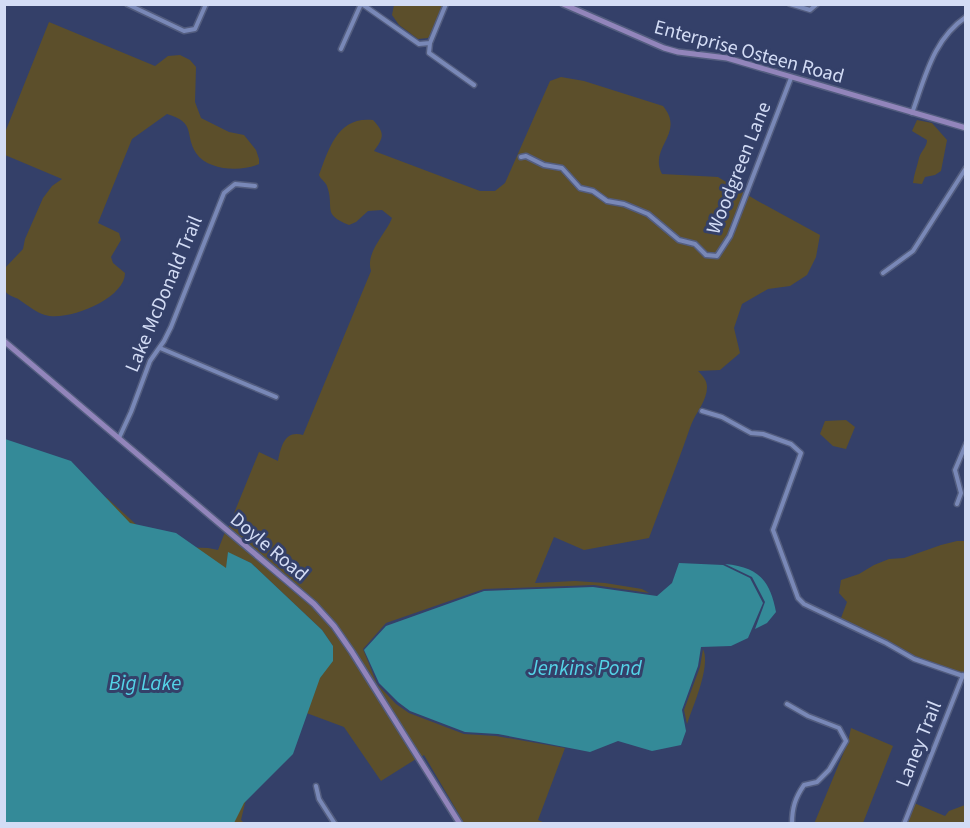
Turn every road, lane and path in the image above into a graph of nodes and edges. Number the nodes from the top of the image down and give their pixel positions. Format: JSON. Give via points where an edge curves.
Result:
{"nodes":[{"id":1,"x":127,"y":4,"type":"edge"},
{"id":2,"x":206,"y":4,"type":"edge"},
{"id":3,"x":361,"y":4,"type":"edge"},
{"id":4,"x":446,"y":4,"type":"edge"},
{"id":5,"x":563,"y":4,"type":"edge"},
{"id":6,"x":790,"y":4,"type":"edge"},
{"id":7,"x":817,"y":4,"type":"edge"},
{"id":8,"x":966,"y":17,"type":"edge"},
{"id":9,"x":958,"y":22,"type":"junction"},
{"id":10,"x":966,"y":25,"type":"edge"},
{"id":11,"x":430,"y":43,"type":"junction"},
{"id":12,"x":341,"y":49,"type":"dead end"},
{"id":13,"x":791,"y":78,"type":"junction"},
{"id":14,"x":474,"y":85,"type":"dead end"},
{"id":15,"x":912,"y":113,"type":"junction"},
{"id":16,"x":966,"y":128,"type":"edge"},
{"id":17,"x":520,"y":157,"type":"dead end"},
{"id":18,"x":966,"y":168,"type":"edge"},
{"id":19,"x":255,"y":186,"type":"dead end"},
{"id":20,"x":883,"y":273,"type":"dead end"},
{"id":21,"x":4,"y":341,"type":"edge"},
{"id":22,"x":160,"y":348,"type":"junction"},
{"id":23,"x":276,"y":397,"type":"dead end"},
{"id":24,"x":702,"y":411,"type":"dead end"},
{"id":25,"x":119,"y":438,"type":"junction"},
{"id":26,"x":966,"y":444,"type":"edge"},
{"id":27,"x":957,"y":504,"type":"dead end"},
{"id":28,"x":964,"y":676,"type":"edge"},
{"id":29,"x":788,"y":704,"type":"dead end"},
{"id":30,"x":316,"y":786,"type":"dead end"},
{"id":31,"x":335,"y":824,"type":"edge"},
{"id":32,"x":460,"y":824,"type":"edge"},
{"id":33,"x":792,"y":824,"type":"edge"},
{"id":34,"x":904,"y":824,"type":"edge"}],
"edges":[{"from":1,"to":2,"type":"street","via":[[184,32],[195,29]]},
{"from":3,"to":11,"type":"street","via":[[419,44]]},
{"from":3,"to":12,"type":"street"},
{"from":4,"to":11,"type":"street"},
{"from":5,"to":13,"type":"main road","name":"Enterprise Osteen Road","via":[[664,48],[728,58]]},
{"from":6,"to":7,"type":"street","via":[[810,10]]},
{"from":8,"to":9,"type":"street"},
{"from":9,"to":10,"type":"street"},
{"from":9,"to":15,"type":"street","via":[[935,51]]},
{"from":11,"to":14,"type":"street","via":[[429,53]]},
{"from":13,"to":15,"type":"main road","name":"Enterprise Osteen Road"},
{"from":13,"to":17,"type":"street","name":"Woodgreen Lane","via":[[730,236],[717,256],[706,255],[695,244],[679,240],[648,214],[580,188],[562,168]]},
{"from":15,"to":16,"type":"main road","name":"Enterprise Osteen Road"},
{"from":18,"to":20,"type":"street","via":[[913,251]]},
{"from":19,"to":22,"type":"street","name":"Lake McDonald Trail","via":[[236,184],[224,193]]},
{"from":21,"to":25,"type":"main road","name":"Doyle Road"},
{"from":22,"to":23,"type":"street"},
{"from":22,"to":25,"type":"street","name":"Lake McDonald Trail","via":[[150,361]]},
{"from":24,"to":28,"type":"street","via":[[751,433],[790,444],[801,453],[773,530],[798,598],[914,659]]},
{"from":25,"to":32,"type":"main road","name":"Doyle Road","via":[[314,604],[334,626]]},
{"from":26,"to":27,"type":"street","via":[[956,470],[961,495]]},
{"from":28,"to":34,"type":"street","name":"Laney Trail"},
{"from":29,"to":33,"type":"street","via":[[839,728],[846,741],[829,770],[798,793],[792,807]]},
{"from":30,"to":31,"type":"street","via":[[319,799]]}]}
